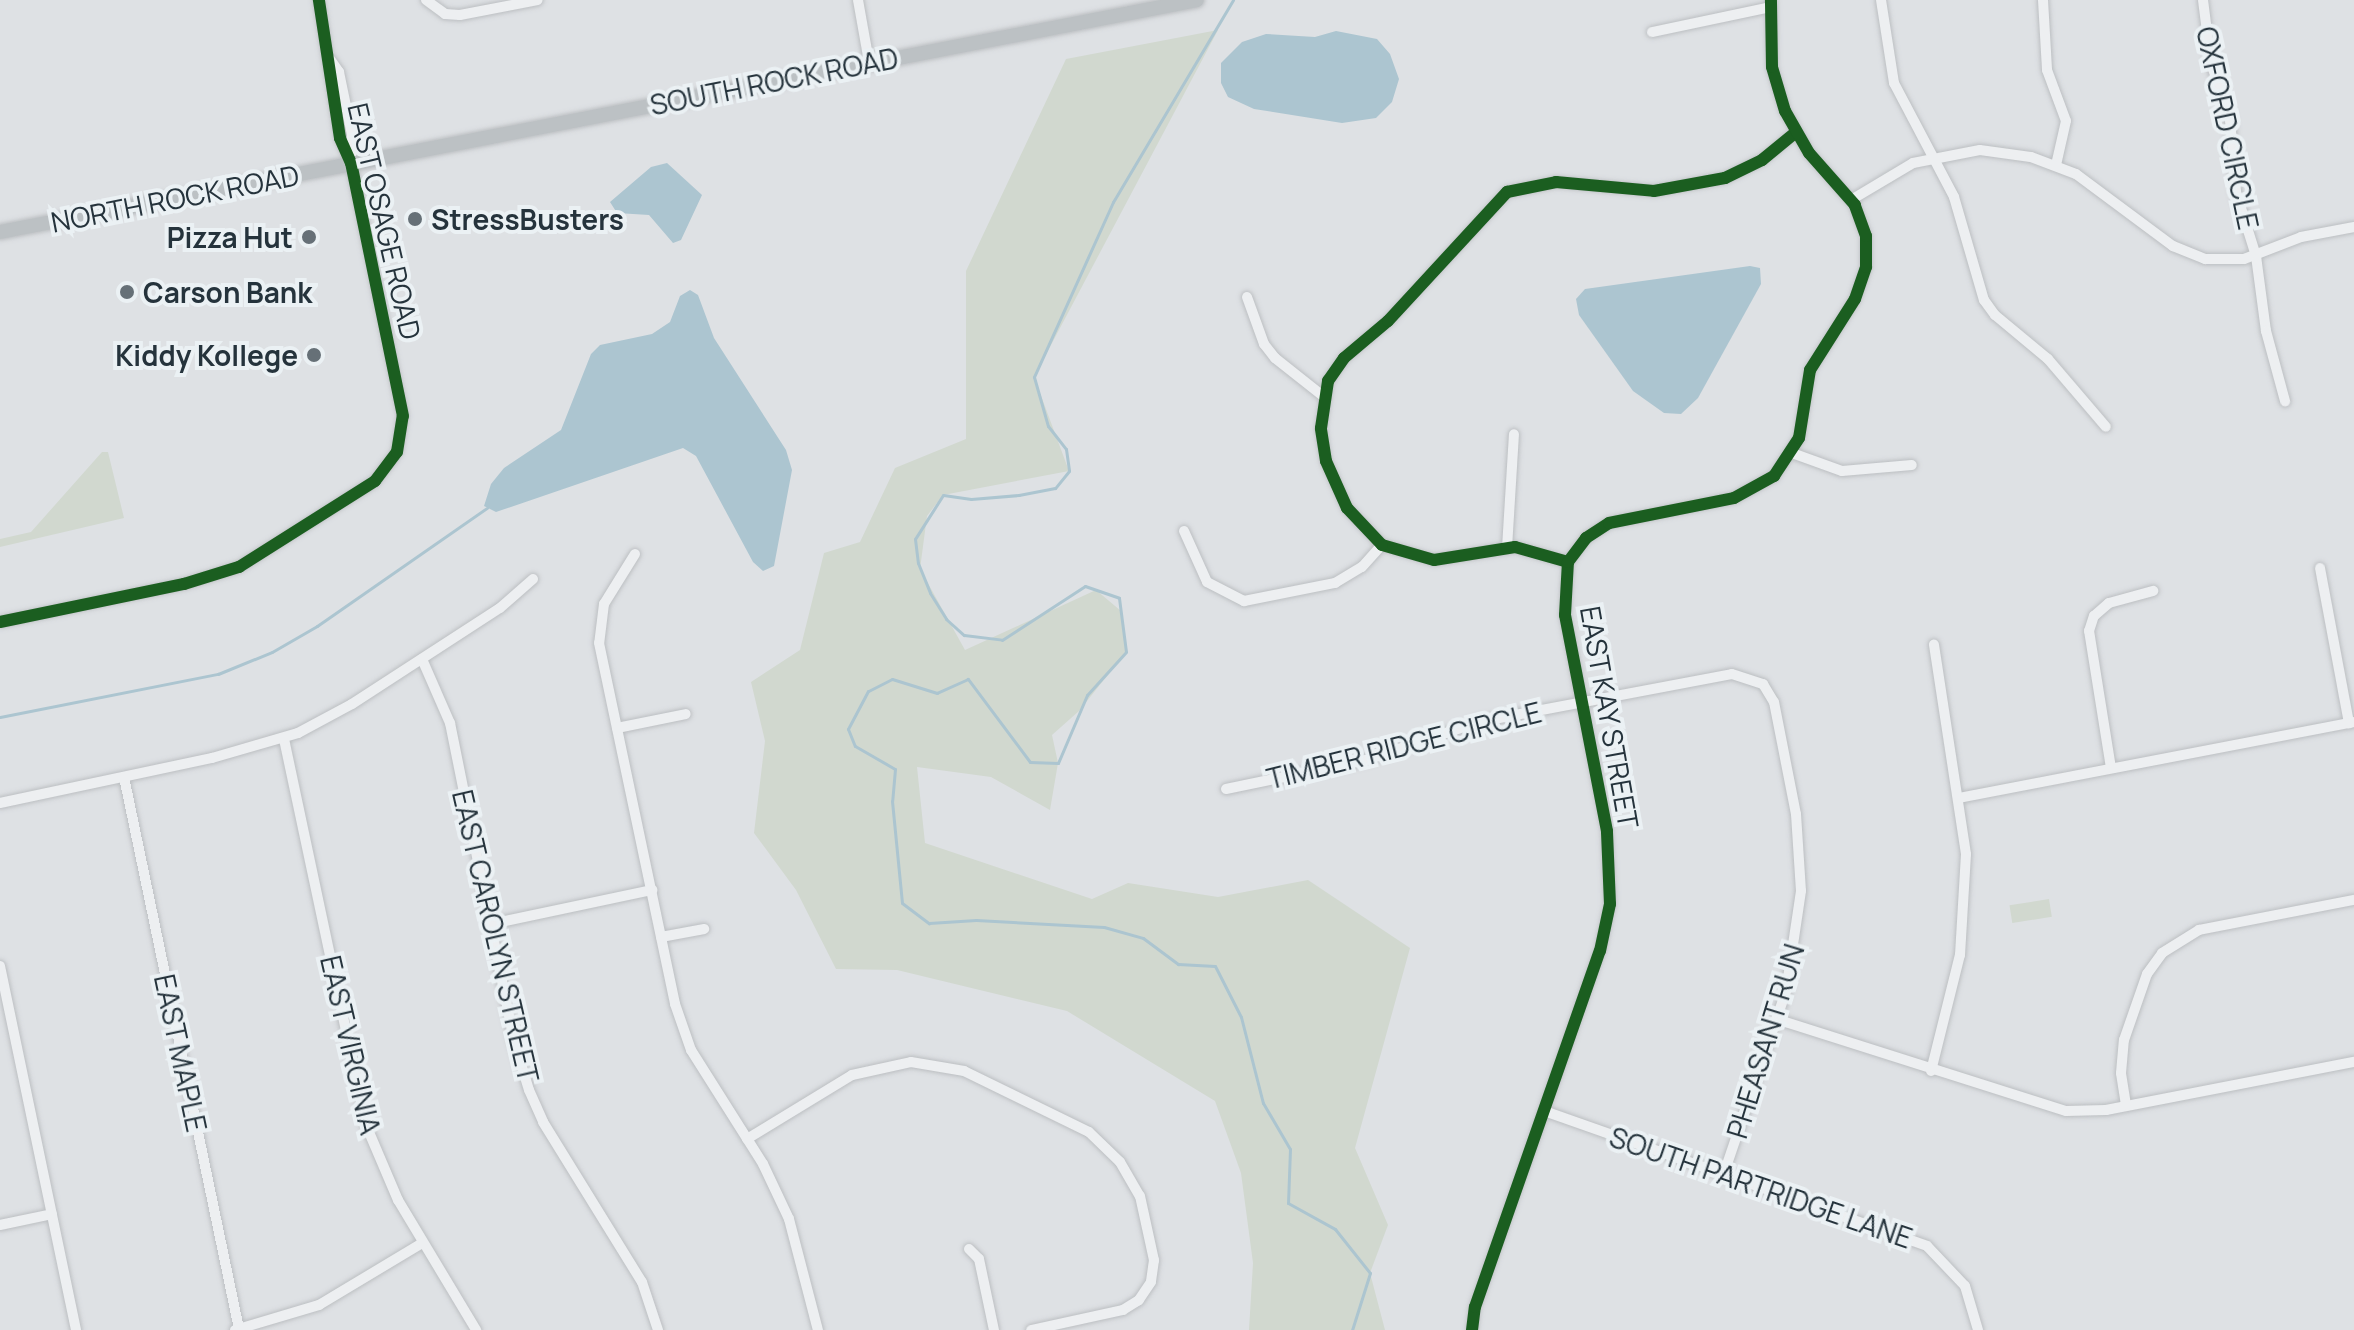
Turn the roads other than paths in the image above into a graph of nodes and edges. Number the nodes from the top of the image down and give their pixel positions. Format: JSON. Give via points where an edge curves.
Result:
{"nodes":[{"id":1,"x":319,"y":0,"type":"edge"},
{"id":2,"x":426,"y":0,"type":"edge"},
{"id":3,"x":538,"y":0,"type":"edge"},
{"id":4,"x":858,"y":0,"type":"edge"},
{"id":5,"x":1197,"y":0,"type":"edge"},
{"id":6,"x":1881,"y":0,"type":"edge"},
{"id":7,"x":2043,"y":0,"type":"edge"},
{"id":8,"x":2203,"y":0,"type":"edge"},
{"id":9,"x":1771,"y":4,"type":"edge"},
{"id":10,"x":1652,"y":32,"type":"dead end"},
{"id":11,"x":869,"y":62,"type":"junction"},
{"id":12,"x":1796,"y":132,"type":"junction"},
{"id":13,"x":1934,"y":157,"type":"junction"},
{"id":14,"x":351,"y":163,"type":"junction"},
{"id":15,"x":2056,"y":165,"type":"junction"},
{"id":16,"x":1851,"y":200,"type":"junction"},
{"id":17,"x":2354,"y":227,"type":"edge"},
{"id":18,"x":0,"y":232,"type":"edge"},
{"id":19,"x":2256,"y":256,"type":"junction"},
{"id":20,"x":1247,"y":297,"type":"dead end"},
{"id":21,"x":1323,"y":396,"type":"junction"},
{"id":22,"x":2285,"y":401,"type":"dead end"},
{"id":23,"x":2106,"y":427,"type":"dead end"},
{"id":24,"x":1514,"y":434,"type":"dead end"},
{"id":25,"x":1792,"y":453,"type":"junction"},
{"id":26,"x":1912,"y":465,"type":"dead end"},
{"id":27,"x":1184,"y":531,"type":"dead end"},
{"id":28,"x":1382,"y":545,"type":"junction"},
{"id":29,"x":1507,"y":548,"type":"junction"},
{"id":30,"x":635,"y":554,"type":"dead end"},
{"id":31,"x":1568,"y":562,"type":"junction"},
{"id":32,"x":2320,"y":568,"type":"dead end"},
{"id":33,"x":533,"y":579,"type":"dead end"},
{"id":34,"x":2153,"y":591,"type":"dead end"},
{"id":35,"x":0,"y":622,"type":"edge"},
{"id":36,"x":1934,"y":644,"type":"dead end"},
{"id":37,"x":422,"y":659,"type":"junction"},
{"id":38,"x":1754,"y":678,"type":"joint"},
{"id":39,"x":1582,"y":702,"type":"junction"},
{"id":40,"x":686,"y":714,"type":"dead end"},
{"id":41,"x":2352,"y":723,"type":"edge"},
{"id":42,"x":617,"y":728,"type":"junction"},
{"id":43,"x":284,"y":739,"type":"junction"},
{"id":44,"x":2111,"y":768,"type":"junction"},
{"id":45,"x":124,"y":777,"type":"junction"},
{"id":46,"x":1226,"y":789,"type":"dead end"},
{"id":47,"x":1959,"y":798,"type":"junction"},
{"id":48,"x":0,"y":803,"type":"edge"},
{"id":49,"x":652,"y":890,"type":"junction"},
{"id":50,"x":2354,"y":900,"type":"edge"},
{"id":51,"x":491,"y":924,"type":"junction"},
{"id":52,"x":704,"y":929,"type":"dead end"},
{"id":53,"x":661,"y":937,"type":"junction"},
{"id":54,"x":0,"y":966,"type":"edge"},
{"id":55,"x":1776,"y":1019,"type":"junction"},
{"id":56,"x":2354,"y":1062,"type":"edge"},
{"id":57,"x":1931,"y":1071,"type":"junction"},
{"id":58,"x":2126,"y":1105,"type":"junction"},
{"id":59,"x":1544,"y":1111,"type":"junction"},
{"id":60,"x":747,"y":1139,"type":"junction"},
{"id":61,"x":1724,"y":1173,"type":"junction"},
{"id":62,"x":52,"y":1214,"type":"junction"},
{"id":63,"x":0,"y":1225,"type":"edge"},
{"id":64,"x":422,"y":1243,"type":"junction"},
{"id":65,"x":969,"y":1249,"type":"dead end"},
{"id":66,"x":76,"y":1330,"type":"edge"},
{"id":67,"x":237,"y":1330,"type":"edge"},
{"id":68,"x":476,"y":1330,"type":"edge"},
{"id":69,"x":658,"y":1330,"type":"edge"},
{"id":70,"x":818,"y":1330,"type":"edge"},
{"id":71,"x":994,"y":1330,"type":"edge"},
{"id":72,"x":1031,"y":1330,"type":"edge"},
{"id":73,"x":1472,"y":1330,"type":"edge"},
{"id":74,"x":1978,"y":1330,"type":"edge"}],
"edges":[{"from":1,"to":14,"type":"street","name":"EAST OSAGE ROAD","via":[[352,135]]},
{"from":2,"to":3,"type":"street","via":[[450,15]]},
{"from":4,"to":11,"type":"street"},
{"from":5,"to":11,"type":"main road","name":"SOUTH ROCK ROAD"},
{"from":6,"to":13,"type":"street","via":[[1894,83]]},
{"from":7,"to":15,"type":"street","via":[[2047,70],[2066,121]]},
{"from":8,"to":19,"type":"street","name":"OXFORD CIRCLE","via":[[2211,63],[2230,120],[2236,192]]},
{"from":9,"to":10,"type":"street"},
{"from":9,"to":12,"type":"street","via":[[1772,67]]},
{"from":11,"to":14,"type":"main road","name":"SOUTH ROCK ROAD"},
{"from":12,"to":16,"type":"street"},
{"from":12,"to":21,"type":"street","via":[[1762,160],[1725,178],[1654,191],[1556,182],[1507,192],[1388,321],[1344,358]]},
{"from":13,"to":15,"type":"street","via":[[1993,151]]},
{"from":13,"to":16,"type":"street","via":[[1892,173]]},
{"from":13,"to":23,"type":"street","via":[[1954,197],[1984,300],[2048,359]]},
{"from":14,"to":18,"type":"main road","name":"NORTH ROCK ROAD"},
{"from":14,"to":35,"type":"street","name":"EAST OSAGE ROAD","via":[[403,416],[397,452],[375,481],[239,567],[184,584]]},
{"from":15,"to":19,"type":"street","via":[[2098,187],[2188,253],[2223,261]]},
{"from":16,"to":25,"type":"street","via":[[1866,236],[1866,267],[1855,299],[1810,370]]},
{"from":17,"to":19,"type":"street","via":[[2301,237]]},
{"from":19,"to":22,"type":"street","name":"OXFORD CIRCLE","via":[[2266,331]]},
{"from":20,"to":21,"type":"street","via":[[1264,344],[1289,373]]},
{"from":21,"to":28,"type":"street","via":[[1323,446],[1336,487],[1356,522]]},
{"from":24,"to":29,"type":"street"},
{"from":25,"to":26,"type":"street","via":[[1842,471]]},
{"from":25,"to":31,"type":"street","via":[[1774,476],[1748,493],[1609,523],[1586,538]]},
{"from":27,"to":28,"type":"street","via":[[1207,582],[1244,601],[1335,583],[1362,567]]},
{"from":28,"to":29,"type":"street","via":[[1434,560]]},
{"from":29,"to":31,"type":"street","via":[[1533,549]]},
{"from":30,"to":42,"type":"street","via":[[612,585],[600,623]]},
{"from":31,"to":39,"type":"street","name":"EAST KAY STREET","via":[[1565,615]]},
{"from":32,"to":41,"type":"street"},
{"from":33,"to":37,"type":"street","via":[[514,599]]},
{"from":34,"to":44,"type":"street","via":[[2109,603],[2094,616],[2089,631]]},
{"from":36,"to":47,"type":"street"},
{"from":37,"to":43,"type":"street","via":[[338,713]]},
{"from":37,"to":51,"type":"street","name":"EAST CAROLYN STREET","via":[[450,723]]},
{"from":38,"to":39,"type":"street","name":"TIMBER RIDGE CIRCLE","via":[[1732,674]]},
{"from":38,"to":55,"type":"street","name":"PHEASANT RUN","via":[[1774,702],[1800,858],[1795,949]]},
{"from":39,"to":46,"type":"street","name":"TIMBER RIDGE CIRCLE","via":[[1478,722],[1348,764]]},
{"from":39,"to":59,"type":"street","name":"EAST KAY STREET","via":[[1607,831],[1610,904],[1600,951]]},
{"from":40,"to":42,"type":"street"},
{"from":41,"to":44,"type":"street"},
{"from":42,"to":49,"type":"street"},
{"from":43,"to":45,"type":"street"},
{"from":43,"to":64,"type":"street","name":"EAST VIRGINIA","via":[[366,1125]]},
{"from":44,"to":47,"type":"street"},
{"from":45,"to":48,"type":"street"},
{"from":45,"to":67,"type":"street","name":"EAST MAPLE"},
{"from":47,"to":57,"type":"street","via":[[1966,854],[1964,927],[1952,1002]]},
{"from":49,"to":51,"type":"street"},
{"from":49,"to":53,"type":"street"},
{"from":50,"to":58,"type":"street","via":[[2199,930],[2162,953],[2147,974],[2124,1040],[2121,1073]]},
{"from":51,"to":69,"type":"street","name":"EAST CAROLYN STREET","via":[[514,1041],[534,1100],[642,1282]]},
{"from":52,"to":53,"type":"street"},
{"from":53,"to":60,"type":"street","via":[[685,1036]]},
{"from":54,"to":62,"type":"street"},
{"from":55,"to":57,"type":"street"},
{"from":55,"to":61,"type":"street","name":"PHEASANT RUN"},
{"from":56,"to":58,"type":"street"},
{"from":57,"to":58,"type":"street","via":[[2043,1108],[2086,1111]]},
{"from":59,"to":61,"type":"street","name":"SOUTH PARTRIDGE LANE"},
{"from":59,"to":73,"type":"street","name":"EAST KAY STREET","via":[[1475,1307]]},
{"from":60,"to":70,"type":"street","via":[[789,1219]]},
{"from":60,"to":72,"type":"street","via":[[874,1067],[932,1062],[964,1071],[1089,1132],[1120,1162],[1140,1196],[1154,1260],[1144,1294],[1123,1310]]},
{"from":61,"to":74,"type":"street","name":"SOUTH PARTRIDGE LANE","via":[[1927,1246],[1965,1286]]},
{"from":62,"to":63,"type":"street"},
{"from":62,"to":66,"type":"street"},
{"from":64,"to":67,"type":"street","via":[[319,1305]]},
{"from":64,"to":68,"type":"street","name":"EAST VIRGINIA"},
{"from":65,"to":71,"type":"street","via":[[979,1259]]}]}
